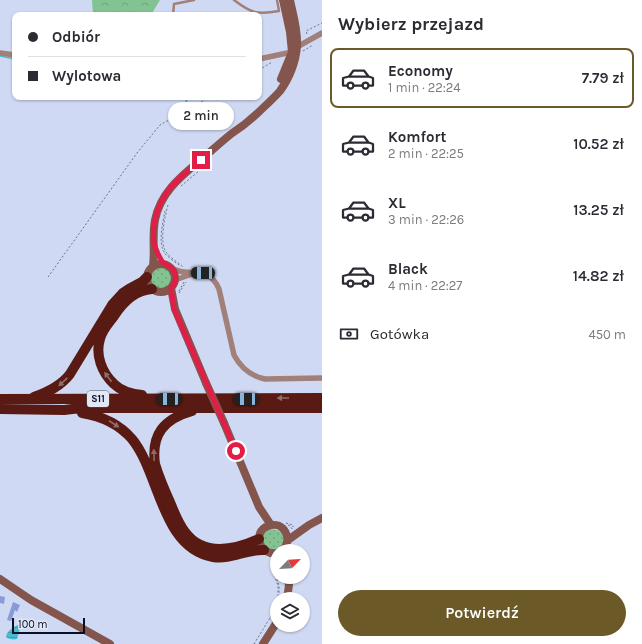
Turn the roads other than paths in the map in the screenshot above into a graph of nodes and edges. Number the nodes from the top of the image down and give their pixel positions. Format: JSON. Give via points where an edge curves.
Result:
{"nodes":[{"id":1,"x":194,"y":0,"type":"edge"},
{"id":2,"x":234,"y":0,"type":"edge"},
{"id":3,"x":277,"y":0,"type":"edge"},
{"id":4,"x":283,"y":0,"type":"edge"},
{"id":5,"x":290,"y":0,"type":"edge"},
{"id":6,"x":174,"y":12,"type":"edge"},
{"id":7,"x":254,"y":12,"type":"edge"},
{"id":8,"x":262,"y":13,"type":"edge"},
{"id":9,"x":322,"y":33,"type":"edge"},
{"id":10,"x":298,"y":51,"type":"junction"},
{"id":11,"x":0,"y":52,"type":"edge"},
{"id":12,"x":12,"y":54,"type":"edge"},
{"id":13,"x":262,"y":58,"type":"edge"},
{"id":14,"x":154,"y":242,"type":"junction"},
{"id":15,"x":164,"y":264,"type":"junction"},
{"id":16,"x":153,"y":266,"type":"junction"},
{"id":17,"x":173,"y":269,"type":"junction"},
{"id":18,"x":184,"y":274,"type":"junction"},
{"id":19,"x":147,"y":277,"type":"junction"},
{"id":20,"x":175,"y":280,"type":"junction"},
{"id":21,"x":171,"y":288,"type":"junction"},
{"id":22,"x":157,"y":290,"type":"junction"},
{"id":23,"x":174,"y":309,"type":"junction"},
{"id":24,"x":322,"y":378,"type":"edge"},
{"id":25,"x":322,"y":398,"type":"edge"},
{"id":26,"x":0,"y":399,"type":"edge"},
{"id":27,"x":26,"y":399,"type":"junction"},
{"id":28,"x":169,"y":399,"type":"junction"},
{"id":29,"x":202,"y":408,"type":"junction"},
{"id":30,"x":322,"y":408,"type":"edge"},
{"id":31,"x":0,"y":409,"type":"edge"},
{"id":32,"x":64,"y":410,"type":"junction"},
{"id":33,"x":322,"y":518,"type":"edge"},
{"id":34,"x":268,"y":527,"type":"junction"},
{"id":35,"x":290,"y":529,"type":"junction"},
{"id":36,"x":259,"y":539,"type":"junction"},
{"id":37,"x":287,"y":544,"type":"edge"},
{"id":38,"x":264,"y":550,"type":"junction"},
{"id":39,"x":270,"y":553,"type":"edge"},
{"id":40,"x":0,"y":579,"type":"edge"},
{"id":41,"x":271,"y":632,"type":"edge"},
{"id":42,"x":110,"y":644,"type":"edge"},
{"id":43,"x":264,"y":644,"type":"edge"}],
"edges":[{"from":1,"to":6,"type":"lane","via":[[174,4]]},
{"from":2,"to":7,"type":"lane"},
{"from":3,"to":8,"type":"lane","via":[[279,11]]},
{"from":4,"to":10,"type":"street","via":[[290,32]]},
{"from":5,"to":10,"type":"street"},
{"from":9,"to":10,"type":"street"},
{"from":10,"to":13,"type":"street"},
{"from":10,"to":14,"type":"street","via":[[292,70],[279,92],[167,192],[157,212]]},
{"from":11,"to":12,"type":"street"},
{"from":14,"to":15,"type":"street"},
{"from":14,"to":16,"type":"street"},
{"from":15,"to":16,"type":"street"},
{"from":15,"to":17,"type":"street"},
{"from":16,"to":19,"type":"street"},
{"from":17,"to":18,"type":"street"},
{"from":17,"to":20,"type":"street"},
{"from":18,"to":20,"type":"street"},
{"from":18,"to":24,"type":"street","via":[[203,273],[214,280],[234,355],[248,372],[265,379]]},
{"from":19,"to":22,"type":"street","via":[[148,283]]},
{"from":19,"to":27,"type":"highway","one_way":true,"via":[[123,293],[112,305],[64,381],[52,390]]},
{"from":20,"to":21,"type":"street"},
{"from":21,"to":22,"type":"street"},
{"from":21,"to":23,"type":"street"},
{"from":22,"to":23,"type":"street"},
{"from":28,"to":22,"type":"highway","one_way":true,"via":[[136,394],[120,388],[106,374],[98,353],[99,341],[104,331],[124,303],[145,289]]},
{"from":23,"to":34,"type":"street","bridge":true},
{"from":25,"to":28,"type":"highway","number":"S11","one_way":true},
{"from":26,"to":27,"type":"highway","number":"S11"},
{"from":27,"to":28,"type":"highway","number":"S11"},
{"from":29,"to":30,"type":"highway","number":"S11"},
{"from":29,"to":32,"type":"highway","number":"S11"},
{"from":36,"to":29,"type":"highway","one_way":true,"via":[[229,549],[207,547],[198,544],[186,534],[177,518],[155,464],[155,442],[170,420]]},
{"from":31,"to":32,"type":"highway","number":"S11"},
{"from":32,"to":38,"type":"highway","one_way":true,"via":[[91,414],[107,420],[132,439],[172,524],[191,548],[205,555],[225,558],[254,550]]},
{"from":33,"to":35,"type":"street","via":[[309,525]]},
{"from":34,"to":35,"type":"street"},
{"from":34,"to":36,"type":"street"},
{"from":35,"to":37,"type":"street"},
{"from":36,"to":38,"type":"street"},
{"from":38,"to":39,"type":"street"},
{"from":40,"to":42,"type":"street","via":[[31,600]]},
{"from":41,"to":43,"type":"street"}]}
